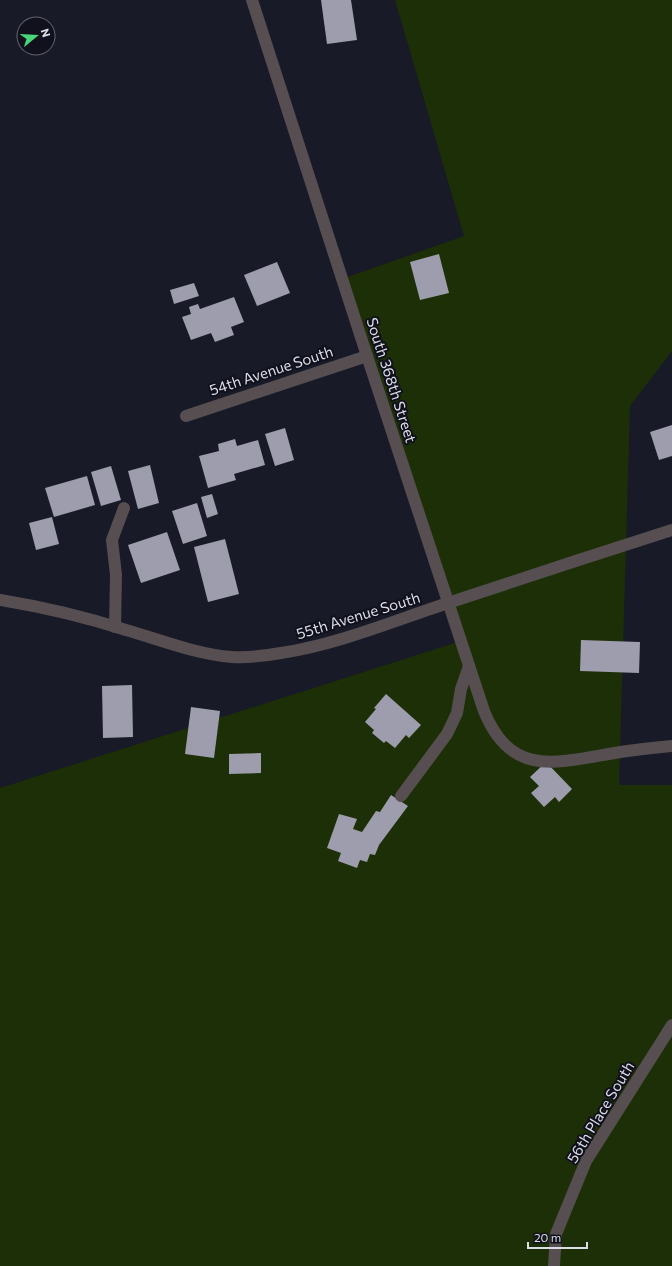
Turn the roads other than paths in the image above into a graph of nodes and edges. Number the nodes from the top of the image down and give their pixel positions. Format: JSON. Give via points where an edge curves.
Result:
{"nodes":[{"id":1,"x":252,"y":0,"type":"edge"},
{"id":2,"x":367,"y":356,"type":"junction"},
{"id":3,"x":186,"y":416,"type":"dead end"},
{"id":4,"x":124,"y":508,"type":"dead end"},
{"id":5,"x":672,"y":530,"type":"edge"},
{"id":6,"x":0,"y":600,"type":"edge"},
{"id":7,"x":448,"y":603,"type":"junction"},
{"id":8,"x":116,"y":627,"type":"junction"},
{"id":9,"x":469,"y":666,"type":"junction"},
{"id":10,"x":672,"y":746,"type":"edge"},
{"id":11,"x":401,"y":796,"type":"dead end"},
{"id":12,"x":672,"y":1025,"type":"edge"},
{"id":13,"x":554,"y":1266,"type":"edge"}],
"edges":[{"from":1,"to":2,"type":"street","name":"South 368th Street"},
{"from":2,"to":3,"type":"street","name":"54th Avenue South"},
{"from":2,"to":7,"type":"street","name":"South 368th Street"},
{"from":4,"to":8,"type":"street","via":[[112,540],[116,575]]},
{"from":5,"to":7,"type":"street","name":"55th Avenue South"},
{"from":6,"to":8,"type":"street","name":"55th Avenue South","via":[[42,607]]},
{"from":7,"to":8,"type":"street","name":"55th Avenue South","via":[[335,641],[302,650],[256,656],[232,657],[210,654]]},
{"from":7,"to":9,"type":"street","name":"South 368th Street"},
{"from":9,"to":10,"type":"street","name":"South 368th Street","via":[[491,727],[505,745],[523,757],[555,762]]},
{"from":9,"to":11,"type":"street","via":[[456,713],[447,734]]},
{"from":12,"to":13,"type":"street","name":"56th Place South","via":[[586,1161],[556,1234]]}]}
